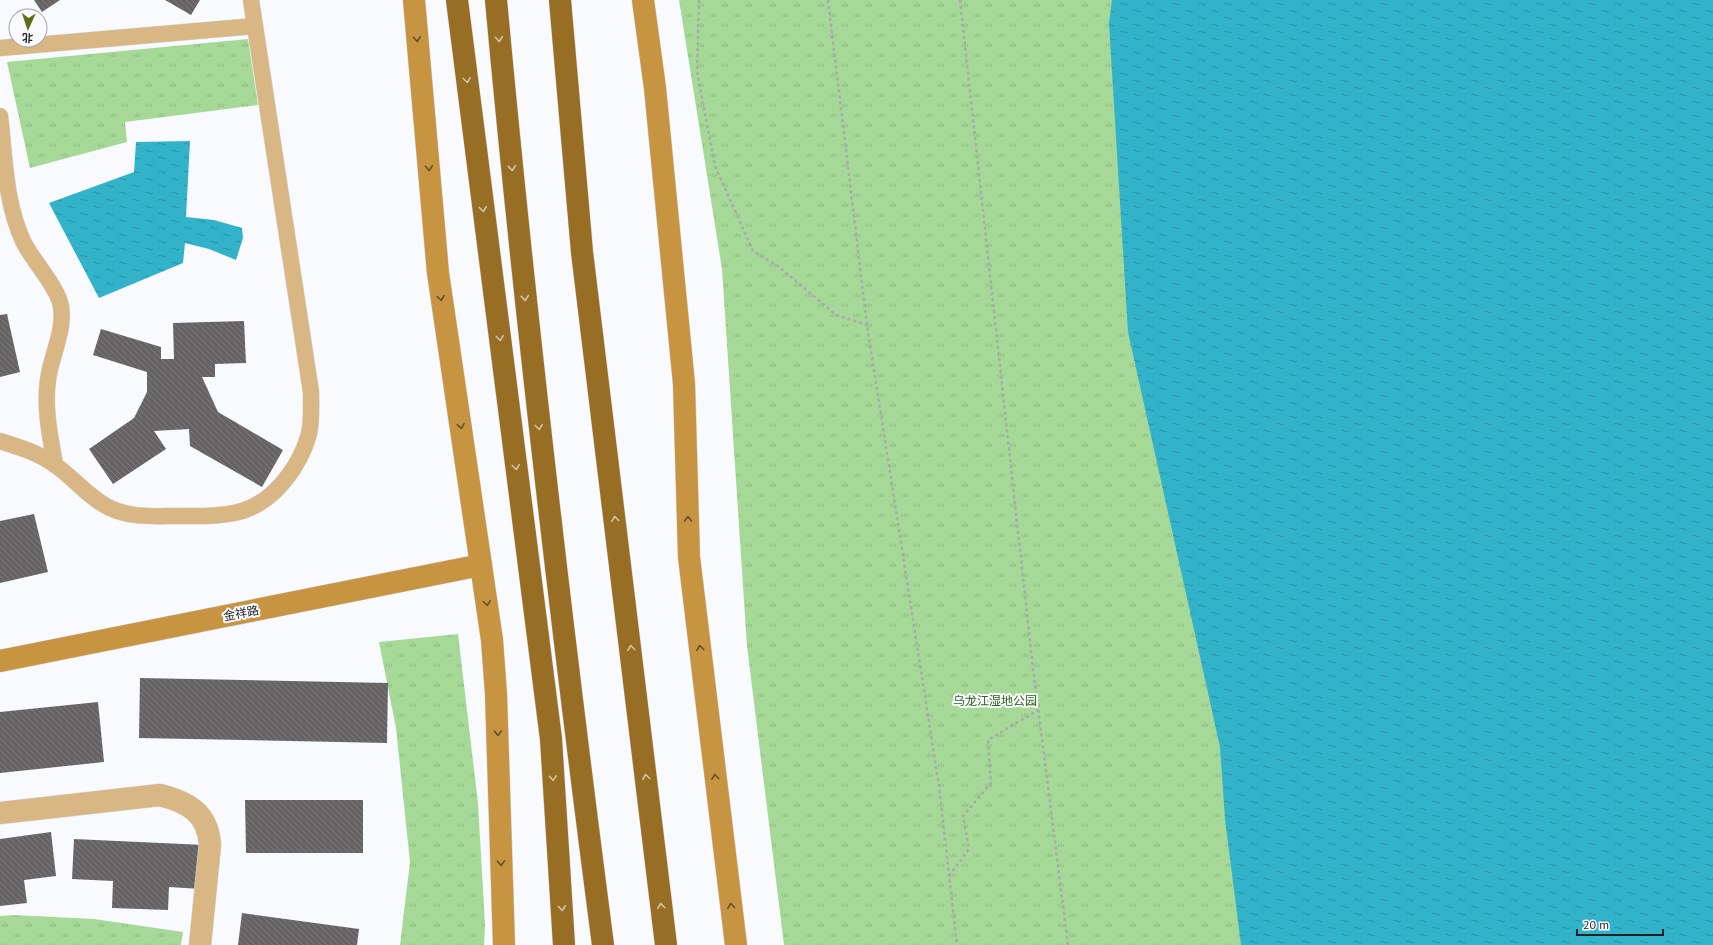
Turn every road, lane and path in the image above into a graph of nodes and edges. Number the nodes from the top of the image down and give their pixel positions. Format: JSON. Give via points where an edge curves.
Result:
{"nodes":[{"id":1,"x":251,"y":0,"type":"edge"},
{"id":2,"x":414,"y":0,"type":"edge"},
{"id":3,"x":496,"y":0,"type":"edge"},
{"id":4,"x":560,"y":0,"type":"edge"},
{"id":5,"x":643,"y":0,"type":"edge"},
{"id":6,"x":699,"y":0,"type":"edge"},
{"id":7,"x":828,"y":0,"type":"edge"},
{"id":8,"x":960,"y":0,"type":"edge"},
{"id":9,"x":457,"y":2,"type":"edge"},
{"id":10,"x":255,"y":26,"type":"junction"},
{"id":11,"x":0,"y":48,"type":"edge"},
{"id":12,"x":0,"y":116,"type":"edge"},
{"id":13,"x":868,"y":326,"type":"junction"},
{"id":14,"x":0,"y":441,"type":"edge"},
{"id":15,"x":55,"y":464,"type":"junction"},
{"id":16,"x":481,"y":565,"type":"junction"},
{"id":17,"x":0,"y":661,"type":"edge"},
{"id":18,"x":1038,"y":710,"type":"junction"},
{"id":19,"x":0,"y":813,"type":"edge"},
{"id":20,"x":949,"y":876,"type":"junction"},
{"id":21,"x":200,"y":945,"type":"edge"},
{"id":22,"x":504,"y":945,"type":"edge"},
{"id":23,"x":564,"y":945,"type":"edge"},
{"id":24,"x":603,"y":945,"type":"edge"},
{"id":25,"x":666,"y":945,"type":"edge"},
{"id":26,"x":736,"y":945,"type":"edge"},
{"id":27,"x":957,"y":945,"type":"edge"},
{"id":28,"x":1068,"y":945,"type":"edge"}],
"edges":[{"from":1,"to":10,"type":"lane"},
{"from":2,"to":16,"type":"main road","one_way":true,"via":[[438,273]]},
{"from":3,"to":24,"type":"highway","one_way":true,"via":[[565,651]]},
{"from":25,"to":4,"type":"highway","one_way":true,"via":[[582,252]]},
{"from":26,"to":5,"type":"main road","one_way":true,"via":[[689,557],[684,384],[655,88]]},
{"from":6,"to":13,"type":"path","via":[[697,72],[715,166],[753,251],[778,266],[836,315]]},
{"from":7,"to":13,"type":"path"},
{"from":8,"to":18,"type":"path"},
{"from":9,"to":23,"type":"highway","one_way":true,"via":[[551,739]]},
{"from":10,"to":11,"type":"lane"},
{"from":10,"to":15,"type":"lane","via":[[311,392],[309,433],[301,455],[272,494],[258,504],[220,515],[128,514],[110,508],[94,498]]},
{"from":12,"to":15,"type":"lane","via":[[8,191],[14,216],[23,241],[55,292],[60,305],[61,330],[53,356],[45,400]]},
{"from":13,"to":20,"type":"path","via":[[939,786]]},
{"from":14,"to":15,"type":"lane","via":[[38,454]]},
{"from":16,"to":17,"type":"main road","name":"金祥路"},
{"from":16,"to":22,"type":"main road","one_way":true,"via":[[492,640],[496,694]]},
{"from":18,"to":20,"type":"path","via":[[988,740],[991,783],[963,816],[969,849]]},
{"from":18,"to":28,"type":"path"},
{"from":19,"to":21,"type":"street","via":[[160,795],[178,799],[204,818],[210,831]]},
{"from":20,"to":27,"type":"path"}]}
